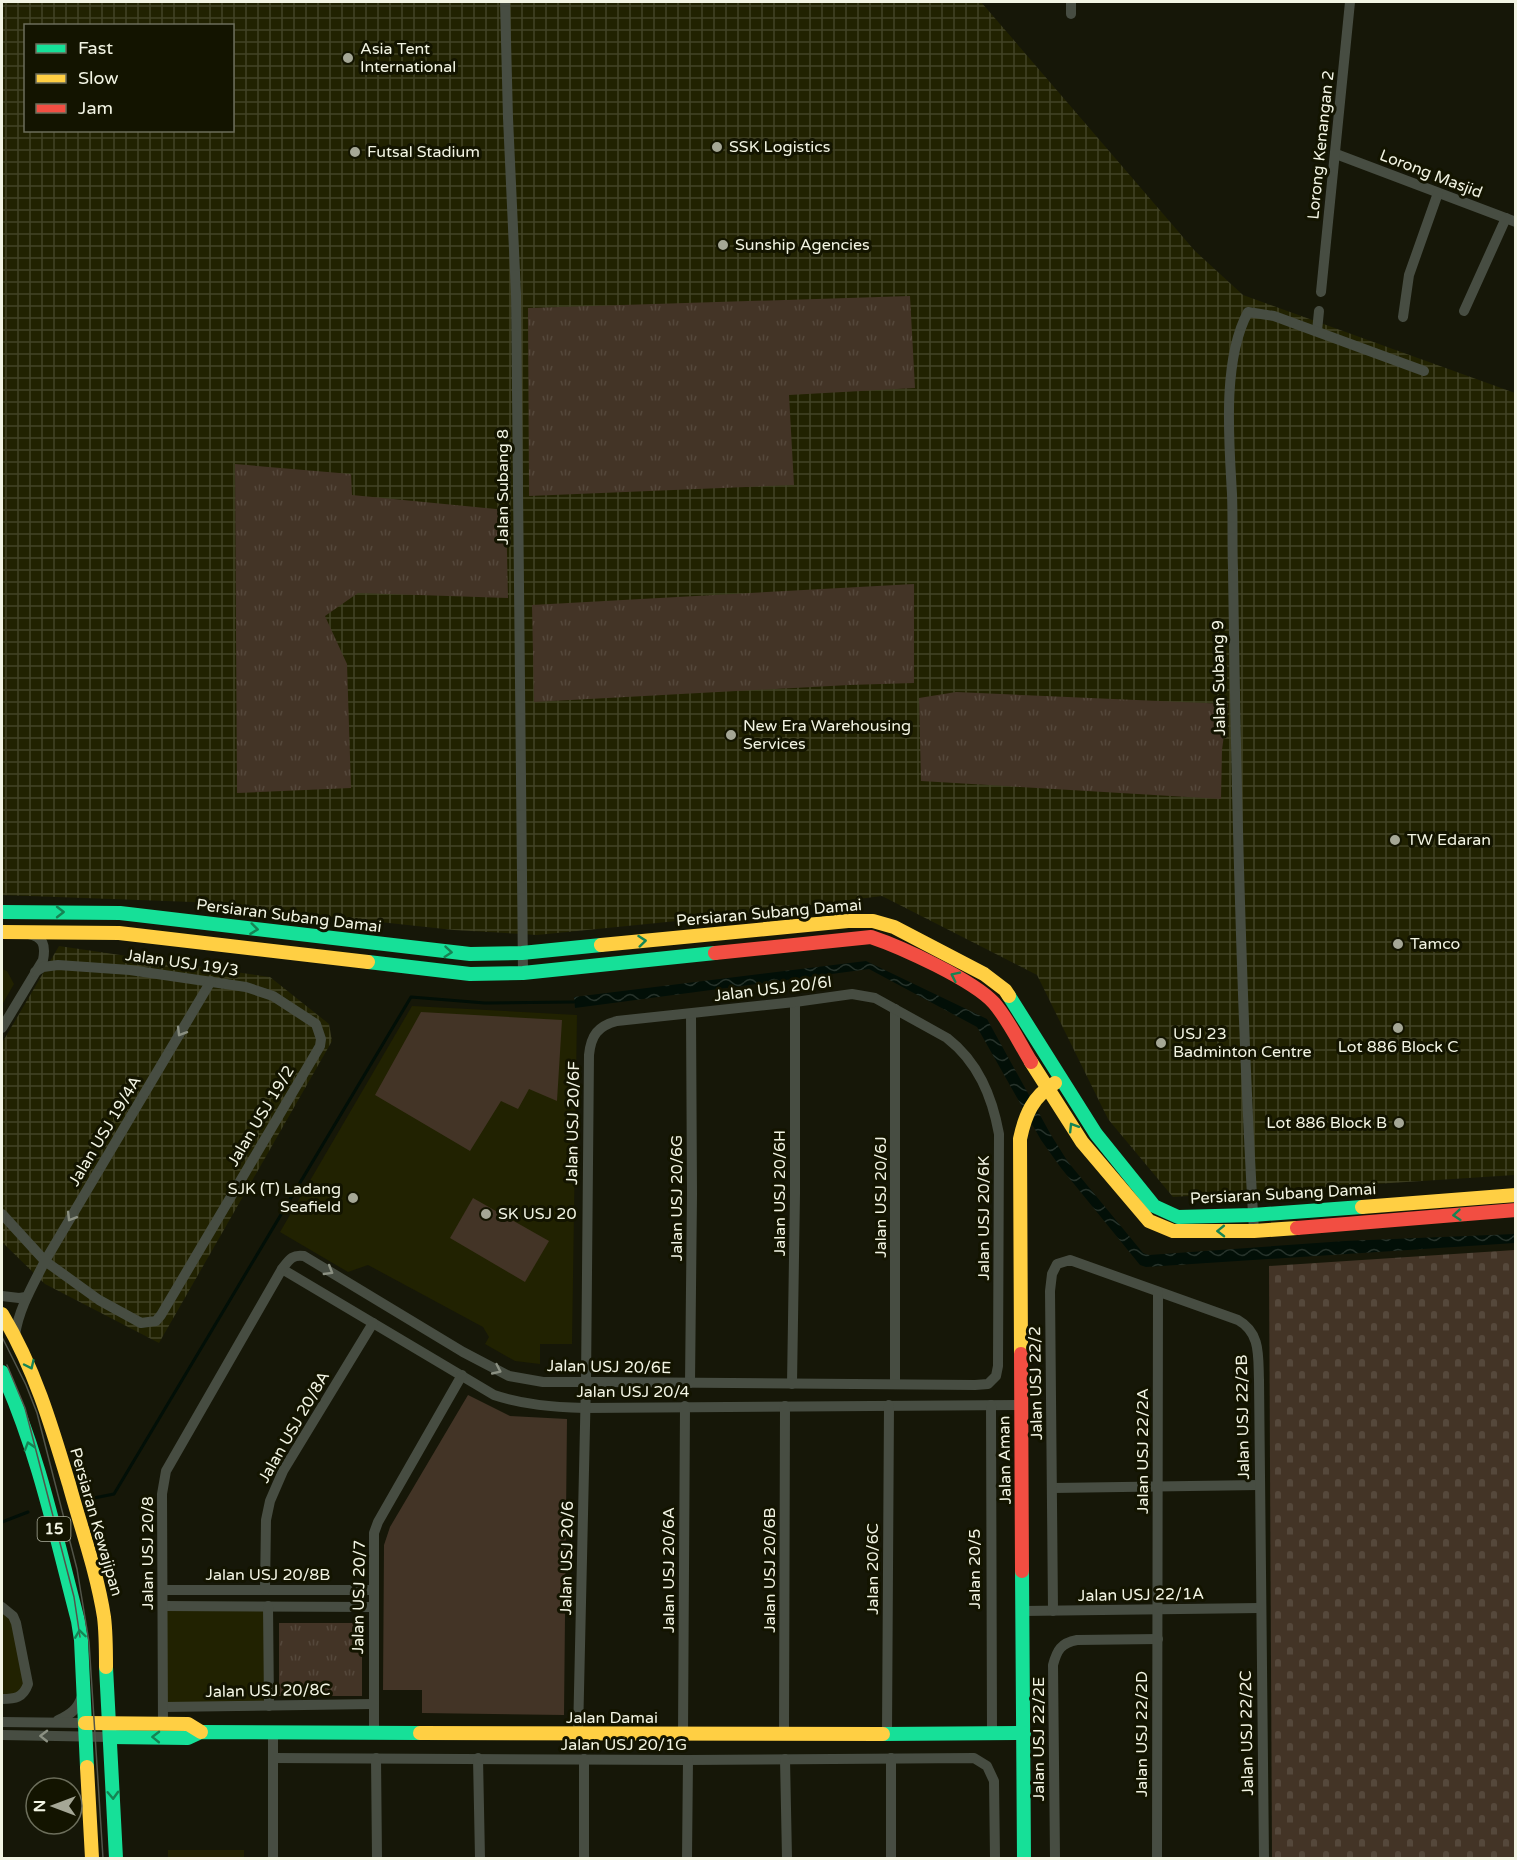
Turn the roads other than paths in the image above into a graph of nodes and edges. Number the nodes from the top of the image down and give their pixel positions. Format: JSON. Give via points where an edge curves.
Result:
{"nodes":[{"id":1,"x":505,"y":2,"type":"edge"},
{"id":2,"x":1071,"y":2,"type":"edge"},
{"id":3,"x":1350,"y":2,"type":"edge"},
{"id":4,"x":1071,"y":14,"type":"dead end"},
{"id":5,"x":1336,"y":154,"type":"junction"},
{"id":6,"x":1438,"y":193,"type":"junction"},
{"id":7,"x":1511,"y":220,"type":"edge"},
{"id":8,"x":1321,"y":292,"type":"dead end"},
{"id":9,"x":1319,"y":311,"type":"dead end"},
{"id":10,"x":1464,"y":311,"type":"dead end"},
{"id":11,"x":1403,"y":317,"type":"dead end"},
{"id":12,"x":1317,"y":331,"type":"junction"},
{"id":13,"x":1424,"y":371,"type":"dead end"},
{"id":14,"x":2,"y":912,"type":"edge"},
{"id":15,"x":2,"y":932,"type":"edge"},
{"id":16,"x":23,"y":932,"type":"junction"},
{"id":17,"x":522,"y":953,"type":"junction"},
{"id":18,"x":35,"y":972,"type":"junction"},
{"id":19,"x":523,"y":973,"type":"junction"},
{"id":20,"x":211,"y":981,"type":"junction"},
{"id":21,"x":795,"y":1002,"type":"junction"},
{"id":22,"x":895,"y":1009,"type":"junction"},
{"id":23,"x":692,"y":1014,"type":"junction"},
{"id":24,"x":316,"y":1024,"type":"joint"},
{"id":25,"x":2,"y":1028,"type":"edge"},
{"id":26,"x":590,"y":1045,"type":"joint"},
{"id":27,"x":958,"y":1046,"type":"joint"},
{"id":28,"x":1062,"y":1079,"type":"junction"},
{"id":29,"x":1045,"y":1088,"type":"junction"},
{"id":30,"x":1515,"y":1195,"type":"edge"},
{"id":31,"x":1515,"y":1210,"type":"edge"},
{"id":32,"x":2,"y":1214,"type":"edge"},
{"id":33,"x":1253,"y":1215,"type":"junction"},
{"id":34,"x":1254,"y":1231,"type":"junction"},
{"id":35,"x":45,"y":1261,"type":"junction"},
{"id":36,"x":282,"y":1269,"type":"junction"},
{"id":37,"x":1158,"y":1292,"type":"junction"},
{"id":38,"x":2,"y":1296,"type":"edge"},
{"id":39,"x":26,"y":1297,"type":"junction"},
{"id":40,"x":2,"y":1314,"type":"edge"},
{"id":41,"x":373,"y":1323,"type":"junction"},
{"id":42,"x":15,"y":1335,"type":"junction"},
{"id":43,"x":2,"y":1372,"type":"edge"},
{"id":44,"x":462,"y":1375,"type":"junction"},
{"id":45,"x":586,"y":1382,"type":"junction"},
{"id":46,"x":690,"y":1383,"type":"junction"},
{"id":47,"x":792,"y":1384,"type":"junction"},
{"id":48,"x":895,"y":1384,"type":"junction"},
{"id":49,"x":975,"y":1385,"type":"joint"},
{"id":50,"x":991,"y":1405,"type":"junction"},
{"id":51,"x":1021,"y":1405,"type":"junction"},
{"id":52,"x":685,"y":1406,"type":"junction"},
{"id":53,"x":785,"y":1406,"type":"junction"},
{"id":54,"x":889,"y":1406,"type":"junction"},
{"id":55,"x":585,"y":1408,"type":"junction"},
{"id":56,"x":1259,"y":1485,"type":"junction"},
{"id":57,"x":1159,"y":1486,"type":"junction"},
{"id":58,"x":1053,"y":1488,"type":"junction"},
{"id":59,"x":163,"y":1590,"type":"junction"},
{"id":60,"x":265,"y":1590,"type":"junction"},
{"id":61,"x":373,"y":1590,"type":"junction"},
{"id":62,"x":163,"y":1606,"type":"junction"},
{"id":63,"x":268,"y":1606,"type":"junction"},
{"id":64,"x":2,"y":1607,"type":"edge"},
{"id":65,"x":373,"y":1607,"type":"junction"},
{"id":66,"x":1260,"y":1608,"type":"junction"},
{"id":67,"x":1157,"y":1609,"type":"junction"},
{"id":68,"x":1023,"y":1611,"type":"junction"},
{"id":69,"x":1053,"y":1611,"type":"junction"},
{"id":70,"x":1158,"y":1640,"type":"junction"},
{"id":71,"x":83,"y":1693,"type":"junction"},
{"id":72,"x":2,"y":1699,"type":"edge"},
{"id":73,"x":373,"y":1704,"type":"junction"},
{"id":74,"x":269,"y":1706,"type":"junction"},
{"id":75,"x":163,"y":1707,"type":"junction"},
{"id":76,"x":2,"y":1722,"type":"edge"},
{"id":77,"x":52,"y":1722,"type":"junction"},
{"id":78,"x":163,"y":1724,"type":"junction"},
{"id":79,"x":85,"y":1730,"type":"junction"},
{"id":80,"x":110,"y":1730,"type":"junction"},
{"id":81,"x":273,"y":1731,"type":"junction"},
{"id":82,"x":201,"y":1732,"type":"junction"},
{"id":83,"x":784,"y":1733,"type":"junction"},
{"id":84,"x":887,"y":1733,"type":"junction"},
{"id":85,"x":1024,"y":1733,"type":"junction"},
{"id":86,"x":374,"y":1734,"type":"junction"},
{"id":87,"x":683,"y":1734,"type":"junction"},
{"id":88,"x":992,"y":1734,"type":"junction"},
{"id":89,"x":2,"y":1735,"type":"edge"},
{"id":90,"x":578,"y":1735,"type":"junction"},
{"id":91,"x":273,"y":1758,"type":"junction"},
{"id":92,"x":376,"y":1758,"type":"junction"},
{"id":93,"x":478,"y":1758,"type":"junction"},
{"id":94,"x":891,"y":1758,"type":"junction"},
{"id":95,"x":584,"y":1759,"type":"junction"},
{"id":96,"x":785,"y":1759,"type":"junction"},
{"id":97,"x":688,"y":1760,"type":"junction"},
{"id":98,"x":92,"y":1858,"type":"edge"},
{"id":99,"x":116,"y":1858,"type":"edge"},
{"id":100,"x":273,"y":1858,"type":"edge"},
{"id":101,"x":377,"y":1858,"type":"edge"},
{"id":102,"x":480,"y":1858,"type":"edge"},
{"id":103,"x":584,"y":1858,"type":"edge"},
{"id":104,"x":687,"y":1858,"type":"edge"},
{"id":105,"x":787,"y":1858,"type":"edge"},
{"id":106,"x":891,"y":1858,"type":"edge"},
{"id":107,"x":995,"y":1858,"type":"edge"},
{"id":108,"x":1024,"y":1858,"type":"edge"},
{"id":109,"x":1055,"y":1858,"type":"edge"},
{"id":110,"x":1156,"y":1858,"type":"edge"},
{"id":111,"x":1264,"y":1858,"type":"edge"}],
"edges":[{"from":1,"to":17,"type":"street","name":"Jalan Subang 8","via":[[517,318]]},
{"from":2,"to":4,"type":"street"},
{"from":3,"to":5,"type":"street","name":"Lorong Kenangan 2"},
{"from":5,"to":6,"type":"street","name":"Lorong Masjid"},
{"from":5,"to":8,"type":"street","name":"Lorong Kenangan 2"},
{"from":6,"to":7,"type":"street","name":"Lorong Masjid"},
{"from":6,"to":11,"type":"street","via":[[1409,275]]},
{"from":7,"to":10,"type":"street"},
{"from":9,"to":12,"type":"street"},
{"from":12,"to":13,"type":"street","name":"Jalan Subang 9"},
{"from":12,"to":33,"type":"street","name":"Jalan Subang 9","via":[[1274,316],[1248,312],[1236,347],[1231,390],[1236,761]]},
{"from":14,"to":17,"type":"street","name":"Persiaran Subang Damai","one_way":true,"via":[[120,913],[470,954]]},
{"from":15,"to":16,"type":"street","name":"Persiaran Subang Damai"},
{"from":16,"to":18,"type":"street","via":[[38,936],[45,949]]},
{"from":16,"to":19,"type":"street","name":"Persiaran Subang Damai","via":[[118,933],[427,970]]},
{"from":17,"to":19,"type":"street","name":"Jalan Subang 8"},
{"from":17,"to":28,"type":"street","name":"Persiaran Subang Damai","one_way":true,"via":[[873,921],[894,927],[1005,990]]},
{"from":18,"to":20,"type":"street","name":"Jalan USJ 19/3","via":[[58,965]]},
{"from":18,"to":25,"type":"street"},
{"from":29,"to":19,"type":"street","name":"Persiaran Subang Damai","one_way":true,"via":[[994,1003],[972,984],[871,937]]},
{"from":20,"to":24,"type":"street","name":"Jalan USJ 19/3","via":[[273,996]]},
{"from":20,"to":35,"type":"street","name":"Jalan USJ 19/4A","one_way":true},
{"from":21,"to":22,"type":"street","name":"Jalan USJ 20/6I","via":[[852,994],[874,998]]},
{"from":21,"to":23,"type":"street","name":"Jalan USJ 20/6I"},
{"from":21,"to":47,"type":"street","name":"Jalan USJ 20/6H"},
{"from":22,"to":27,"type":"street","name":"Jalan USJ 20/6I"},
{"from":22,"to":48,"type":"street","name":"Jalan USJ 20/6J"},
{"from":23,"to":26,"type":"street","name":"Jalan USJ 20/6I","via":[[607,1024],[594,1035]]},
{"from":23,"to":46,"type":"street","name":"Jalan USJ 20/6G"},
{"from":24,"to":35,"type":"street","name":"Jalan USJ 19/2","via":[[321,1046],[156,1321],[141,1323],[99,1300]]},
{"from":26,"to":45,"type":"street","name":"Jalan USJ 20/6F"},
{"from":27,"to":49,"type":"street","name":"Jalan USJ 20/6K","via":[[989,1093],[999,1134],[998,1366],[996,1376],[988,1384]]},
{"from":28,"to":29,"type":"street"},
{"from":28,"to":33,"type":"street","name":"Persiaran Subang Damai","via":[[1096,1134],[1154,1206],[1178,1217]]},
{"from":34,"to":29,"type":"street","name":"Persiaran Subang Damai","one_way":true,"via":[[1173,1231],[1149,1221],[1082,1142]]},
{"from":29,"to":51,"type":"street","name":"Jalan Aman","via":[[1030,1106],[1020,1139]]},
{"from":30,"to":33,"type":"street","name":"Persiaran Subang Damai"},
{"from":31,"to":34,"type":"street","name":"Persiaran Subang Damai","one_way":true},
{"from":32,"to":35,"type":"street"},
{"from":33,"to":34,"type":"street","name":"Jalan Subang 9"},
{"from":35,"to":39,"type":"street","name":"Jalan USJ 19/4A"},
{"from":36,"to":41,"type":"street","name":"Jalan USJ 20/4"},
{"from":36,"to":45,"type":"street","name":"Jalan USJ 20/6E","one_way":true,"via":[[292,1257],[304,1256],[509,1376],[543,1382]]},
{"from":36,"to":59,"type":"street","name":"Jalan USJ 20/8","via":[[166,1472],[162,1494]]},
{"from":37,"to":56,"type":"street","name":"Jalan USJ 22/2B","via":[[1238,1320],[1256,1339]]},
{"from":37,"to":57,"type":"street","name":"Jalan USJ 22/2A"},
{"from":37,"to":58,"type":"street","name":"Jalan USJ 22/2","via":[[1070,1260],[1060,1261],[1055,1268],[1050,1291]]},
{"from":38,"to":39,"type":"street"},
{"from":39,"to":42,"type":"street","name":"Jalan USJ 19/4A"},
{"from":40,"to":42,"type":"street","name":"Persiaran Kewajipan","number":"15"},
{"from":41,"to":44,"type":"street","name":"Jalan USJ 20/4"},
{"from":41,"to":60,"type":"street","name":"Jalan USJ 20/8A","via":[[283,1471],[270,1501]]},
{"from":42,"to":80,"type":"street","name":"Persiaran Kewajipan","number":"15","one_way":true,"via":[[39,1385],[99,1583]]},
{"from":71,"to":43,"type":"street","number":"15","one_way":true,"via":[[81,1640],[72,1596],[45,1495]]},
{"from":44,"to":55,"type":"street","name":"Jalan USJ 20/4","via":[[508,1400]]},
{"from":44,"to":61,"type":"street","name":"Jalan USJ 20/7","via":[[378,1522],[373,1544]]},
{"from":45,"to":46,"type":"street","name":"Jalan USJ 20/6E"},
{"from":45,"to":55,"type":"street","name":"Jalan USJ 20/6"},
{"from":46,"to":47,"type":"street","name":"Jalan USJ 20/6E"},
{"from":47,"to":48,"type":"street","name":"Jalan USJ 20/6E"},
{"from":48,"to":49,"type":"street","name":"Jalan USJ 20/6E"},
{"from":50,"to":51,"type":"street","name":"Jalan USJ 20/4"},
{"from":50,"to":54,"type":"street","name":"Jalan USJ 20/4"},
{"from":50,"to":88,"type":"street","name":"Jalan 20/5"},
{"from":51,"to":68,"type":"street","name":"Jalan Aman"},
{"from":52,"to":53,"type":"street","name":"Jalan USJ 20/4"},
{"from":52,"to":55,"type":"street","name":"Jalan USJ 20/4"},
{"from":52,"to":87,"type":"street","name":"Jalan USJ 20/6A"},
{"from":53,"to":54,"type":"street","name":"Jalan USJ 20/4"},
{"from":53,"to":83,"type":"street","name":"Jalan USJ 20/6B"},
{"from":54,"to":84,"type":"street","name":"Jalan 20/6C"},
{"from":55,"to":90,"type":"street","name":"Jalan USJ 20/6"},
{"from":56,"to":57,"type":"street"},
{"from":56,"to":66,"type":"street","name":"Jalan USJ 22/2B"},
{"from":57,"to":58,"type":"street"},
{"from":57,"to":67,"type":"street","name":"Jalan USJ 22/2A"},
{"from":58,"to":69,"type":"street","name":"Jalan USJ 22/2"},
{"from":59,"to":60,"type":"street","name":"Jalan USJ 20/8B"},
{"from":59,"to":62,"type":"street","name":"Jalan USJ 20/8"},
{"from":60,"to":61,"type":"street","name":"Jalan USJ 20/8B"},
{"from":61,"to":65,"type":"street","name":"Jalan USJ 20/7"},
{"from":62,"to":63,"type":"street"},
{"from":62,"to":75,"type":"street","name":"Jalan USJ 20/8"},
{"from":63,"to":65,"type":"street"},
{"from":63,"to":74,"type":"street"},
{"from":64,"to":72,"type":"street","via":[[16,1623],[27,1684],[21,1696]]},
{"from":65,"to":73,"type":"street","name":"Jalan USJ 20/7"},
{"from":66,"to":67,"type":"street","name":"Jalan USJ 22/1A"},
{"from":66,"to":111,"type":"street","name":"Jalan USJ 22/2C"},
{"from":67,"to":69,"type":"street","name":"Jalan USJ 22/1A"},
{"from":67,"to":70,"type":"street","name":"Jalan USJ 22/2D"},
{"from":68,"to":69,"type":"street","name":"Jalan USJ 22/1A"},
{"from":68,"to":85,"type":"street","name":"Jalan Aman"},
{"from":70,"to":109,"type":"street","name":"Jalan USJ 22/2E","via":[[1077,1640],[1060,1647],[1056,1655]]},
{"from":70,"to":110,"type":"street","name":"Jalan USJ 22/2D"},
{"from":71,"to":77,"type":"street","via":[[70,1715]]},
{"from":71,"to":79,"type":"street","number":"15"},
{"from":73,"to":74,"type":"street","name":"Jalan USJ 20/8C"},
{"from":73,"to":86,"type":"street","name":"Jalan USJ 20/7"},
{"from":74,"to":75,"type":"street","name":"Jalan USJ 20/8C"},
{"from":75,"to":78,"type":"street","name":"Jalan USJ 20/8"},
{"from":76,"to":77,"type":"street"},
{"from":77,"to":79,"type":"street"},
{"from":78,"to":80,"type":"street","name":"Jalan Damai"},
{"from":78,"to":82,"type":"street","name":"Jalan Damai","via":[[188,1724]]},
{"from":79,"to":80,"type":"street","name":"Jalan Damai"},
{"from":79,"to":89,"type":"street","one_way":true},
{"from":79,"to":98,"type":"street","number":"15"},
{"from":82,"to":80,"type":"street","name":"Jalan Damai","one_way":true,"via":[[188,1738]]},
{"from":80,"to":99,"type":"street","name":"Persiaran Kewajipan","number":"15","one_way":true},
{"from":81,"to":82,"type":"street","name":"Jalan Damai"},
{"from":81,"to":86,"type":"street","name":"Jalan Damai"},
{"from":81,"to":91,"type":"street"},
{"from":83,"to":84,"type":"street","name":"Jalan Damai"},
{"from":83,"to":87,"type":"street","name":"Jalan Damai"},
{"from":84,"to":88,"type":"street","name":"Jalan Damai"},
{"from":85,"to":88,"type":"street","name":"Jalan Damai"},
{"from":85,"to":108,"type":"street","name":"Jalan Aman"},
{"from":86,"to":90,"type":"street","name":"Jalan Damai"},
{"from":87,"to":90,"type":"street","name":"Jalan Damai"},
{"from":91,"to":92,"type":"street","name":"Jalan USJ 20/1G"},
{"from":91,"to":100,"type":"street"},
{"from":92,"to":93,"type":"street","name":"Jalan USJ 20/1G"},
{"from":92,"to":101,"type":"street"},
{"from":93,"to":95,"type":"street","name":"Jalan USJ 20/1G"},
{"from":93,"to":102,"type":"street"},
{"from":94,"to":96,"type":"street","name":"Jalan USJ 20/1G"},
{"from":94,"to":106,"type":"street"},
{"from":94,"to":107,"type":"street","name":"Jalan USJ 20/1G","via":[[974,1758],[987,1766],[994,1780]]},
{"from":95,"to":97,"type":"street","name":"Jalan USJ 20/1G"},
{"from":95,"to":103,"type":"street"},
{"from":96,"to":97,"type":"street","name":"Jalan USJ 20/1G"},
{"from":96,"to":105,"type":"street"},
{"from":97,"to":104,"type":"street"}]}
